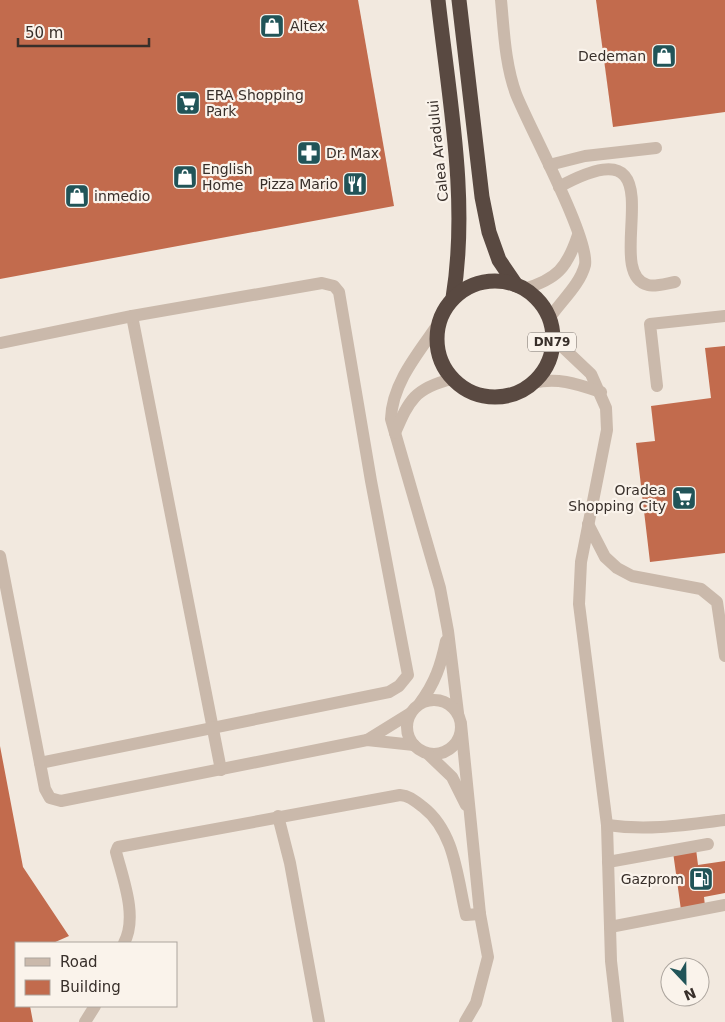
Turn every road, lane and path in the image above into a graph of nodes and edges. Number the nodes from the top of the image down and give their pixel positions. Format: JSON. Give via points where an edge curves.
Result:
{"nodes":[{"id":1,"x":432,"y":0,"type":"edge"},
{"id":2,"x":459,"y":0,"type":"edge"},
{"id":3,"x":502,"y":0,"type":"edge"},
{"id":4,"x":439,"y":6,"type":"edge"},
{"id":5,"x":656,"y":148,"type":"dead end"},
{"id":6,"x":549,"y":165,"type":"junction"},
{"id":7,"x":559,"y":187,"type":"junction"},
{"id":8,"x":578,"y":235,"type":"junction"},
{"id":9,"x":675,"y":282,"type":"dead end"},
{"id":10,"x":520,"y":287,"type":"junction"},
{"id":11,"x":453,"y":298,"type":"junction"},
{"id":12,"x":132,"y":316,"type":"junction"},
{"id":13,"x":725,"y":316,"type":"edge"},
{"id":14,"x":549,"y":319,"type":"junction"},
{"id":15,"x":439,"y":323,"type":"junction"},
{"id":16,"x":553,"y":338,"type":"junction"},
{"id":17,"x":0,"y":343,"type":"edge"},
{"id":18,"x":452,"y":379,"type":"junction"},
{"id":19,"x":533,"y":383,"type":"junction"},
{"id":20,"x":657,"y":386,"type":"dead end"},
{"id":21,"x":601,"y":392,"type":"junction"},
{"id":22,"x":395,"y":433,"type":"junction"},
{"id":23,"x":588,"y":524,"type":"junction"},
{"id":24,"x":0,"y":556,"type":"edge"},
{"id":25,"x":721,"y":601,"type":"edge"},
{"id":26,"x":448,"y":631,"type":"junction"},
{"id":27,"x":725,"y":656,"type":"edge"},
{"id":28,"x":420,"y":703,"type":"junction"},
{"id":29,"x":409,"y":714,"type":"junction"},
{"id":30,"x":459,"y":719,"type":"junction"},
{"id":31,"x":213,"y":729,"type":"junction"},
{"id":32,"x":367,"y":740,"type":"junction"},
{"id":33,"x":414,"y":745,"type":"junction"},
{"id":34,"x":428,"y":754,"type":"junction"},
{"id":35,"x":40,"y":763,"type":"junction"},
{"id":36,"x":221,"y":770,"type":"junction"},
{"id":37,"x":470,"y":814,"type":"junction"},
{"id":38,"x":278,"y":816,"type":"junction"},
{"id":39,"x":725,"y":820,"type":"edge"},
{"id":40,"x":607,"y":825,"type":"junction"},
{"id":41,"x":708,"y":844,"type":"dead end"},
{"id":42,"x":608,"y":862,"type":"junction"},
{"id":43,"x":725,"y":906,"type":"edge"},
{"id":44,"x":480,"y":914,"type":"junction"},
{"id":45,"x":610,"y":927,"type":"junction"},
{"id":46,"x":125,"y":942,"type":"edge"},
{"id":47,"x":94,"y":1007,"type":"edge"},
{"id":48,"x":85,"y":1022,"type":"edge"},
{"id":49,"x":319,"y":1022,"type":"edge"},
{"id":50,"x":465,"y":1022,"type":"edge"},
{"id":51,"x":618,"y":1022,"type":"edge"}],
"edges":[{"from":1,"to":4,"type":"street"},
{"from":2,"to":10,"type":"highway","name":"Calea Aradului","number":"DN79","via":[[489,232],[499,260]]},
{"from":3,"to":6,"type":"street","via":[[509,71],[516,94]]},
{"from":4,"to":11,"type":"highway","name":"Calea Aradului","number":"DN79","via":[[460,201],[459,262]]},
{"from":5,"to":6,"type":"street","via":[[585,156]]},
{"from":6,"to":7,"type":"street"},
{"from":7,"to":8,"type":"street"},
{"from":7,"to":9,"type":"street","via":[[590,172],[603,170],[618,172],[629,181],[633,202],[631,267],[637,278],[648,285]]},
{"from":8,"to":10,"type":"street","via":[[572,252],[557,274],[543,283]]},
{"from":8,"to":14,"type":"street","via":[[584,250],[585,264],[581,276]]},
{"from":10,"to":11,"type":"highway","name":"Calea Aradului","number":"DN79","via":[[499,281],[482,282]]},
{"from":10,"to":14,"type":"highway","name":"Calea Aradului","number":"DN79","via":[[534,297]]},
{"from":11,"to":15,"type":"highway","name":"Calea Aradului","number":"DN79"},
{"from":12,"to":17,"type":"street"},
{"from":12,"to":31,"type":"street"},
{"from":12,"to":31,"type":"street","via":[[322,283],[334,286],[339,292],[408,675],[389,692]]},
{"from":13,"to":20,"type":"street","via":[[650,324]]},
{"from":14,"to":16,"type":"highway","name":"Calea Aradului","number":"DN79"},
{"from":15,"to":18,"type":"highway","name":"Calea Aradului","number":"DN79","via":[[437,350],[441,364]]},
{"from":15,"to":22,"type":"street","via":[[410,364],[391,403]]},
{"from":16,"to":19,"type":"highway","name":"Calea Aradului","number":"DN79","via":[[551,355]]},
{"from":16,"to":21,"type":"street","via":[[591,374]]},
{"from":18,"to":19,"type":"highway","name":"Calea Aradului","number":"DN79","via":[[465,390],[495,398],[510,395]]},
{"from":18,"to":22,"type":"street","via":[[420,390],[406,405]]},
{"from":19,"to":21,"type":"street","via":[[547,380],[572,382]]},
{"from":21,"to":23,"type":"street","via":[[606,408],[606,430]]},
{"from":22,"to":26,"type":"street","via":[[440,588]]},
{"from":23,"to":25,"type":"street","via":[[605,557],[617,568],[632,576],[701,589]]},
{"from":23,"to":40,"type":"street","via":[[581,562],[579,604]]},
{"from":24,"to":35,"type":"street"},
{"from":25,"to":27,"type":"street"},
{"from":26,"to":28,"type":"street","via":[[440,670]]},
{"from":26,"to":30,"type":"street"},
{"from":28,"to":29,"type":"street"},
{"from":28,"to":30,"type":"street","via":[[441,700],[451,706]]},
{"from":29,"to":32,"type":"street"},
{"from":29,"to":33,"type":"street","via":[[406,731]]},
{"from":30,"to":34,"type":"street","via":[[460,734],[452,747],[438,754]]},
{"from":30,"to":37,"type":"street"},
{"from":31,"to":35,"type":"street"},
{"from":31,"to":36,"type":"street"},
{"from":32,"to":33,"type":"street"},
{"from":32,"to":36,"type":"street"},
{"from":33,"to":34,"type":"street"},
{"from":34,"to":37,"type":"street","via":[[452,777]]},
{"from":35,"to":36,"type":"street","via":[[45,789],[50,798],[61,801]]},
{"from":37,"to":44,"type":"street"},
{"from":38,"to":44,"type":"street","via":[[409,796],[435,816],[449,841],[466,915]]},
{"from":38,"to":46,"type":"street","via":[[118,847],[116,852],[129,909],[129,935]]},
{"from":38,"to":49,"type":"street"},
{"from":39,"to":40,"type":"street","via":[[665,828],[635,829]]},
{"from":40,"to":42,"type":"street"},
{"from":41,"to":42,"type":"street"},
{"from":42,"to":45,"type":"street"},
{"from":43,"to":45,"type":"street"},
{"from":44,"to":50,"type":"street","via":[[488,957],[476,1003]]},
{"from":45,"to":51,"type":"street"},
{"from":47,"to":48,"type":"street"}]}
